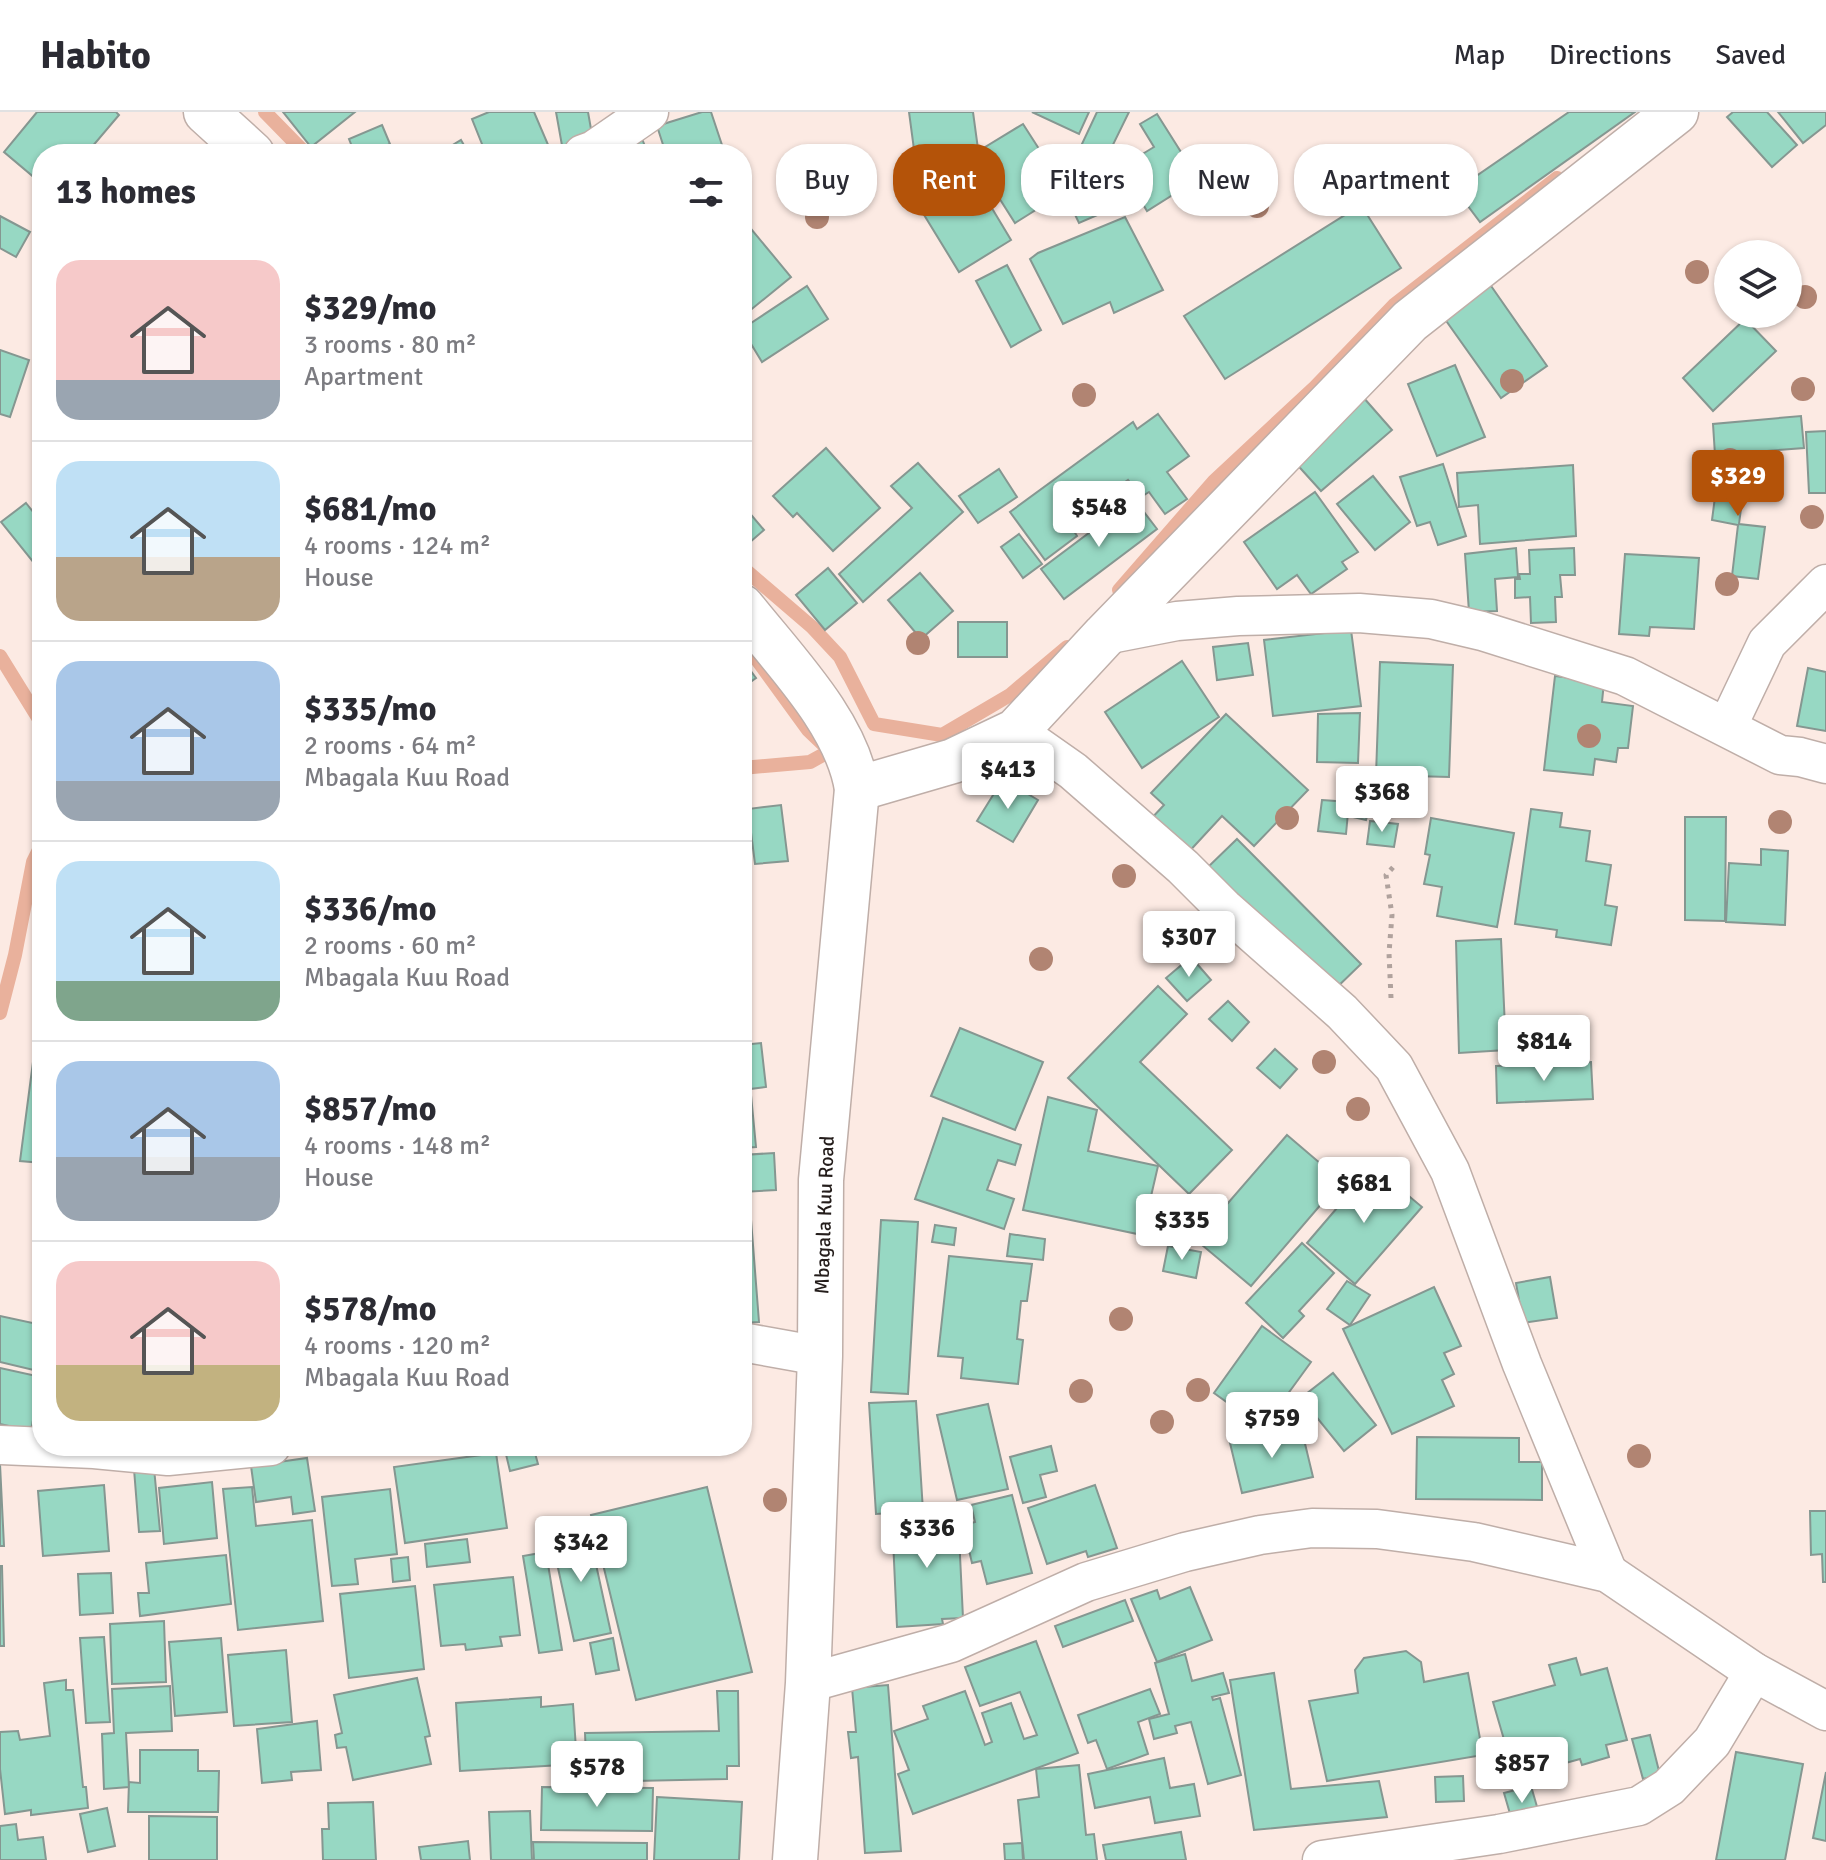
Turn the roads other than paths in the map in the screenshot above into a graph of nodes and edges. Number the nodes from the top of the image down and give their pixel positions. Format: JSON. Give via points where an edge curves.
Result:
{"nodes":[{"id":1,"x":206,"y":112,"type":"edge"},
{"id":2,"x":649,"y":112,"type":"edge"},
{"id":3,"x":1676,"y":112,"type":"edge"},
{"id":4,"x":241,"y":144,"type":"edge"},
{"id":5,"x":603,"y":144,"type":"edge"},
{"id":6,"x":1826,"y":584,"type":"edge"},
{"id":7,"x":752,"y":620,"type":"edge"},
{"id":8,"x":1105,"y":635,"type":"junction"},
{"id":9,"x":1727,"y":727,"type":"junction"},
{"id":10,"x":1016,"y":731,"type":"junction"},
{"id":11,"x":1826,"y":764,"type":"edge"},
{"id":12,"x":857,"y":789,"type":"junction"},
{"id":13,"x":752,"y":1344,"type":"edge"},
{"id":14,"x":820,"y":1356,"type":"junction"},
{"id":15,"x":0,"y":1445,"type":"edge"},
{"id":16,"x":32,"y":1446,"type":"edge"},
{"id":17,"x":1608,"y":1573,"type":"junction"},
{"id":18,"x":1754,"y":1672,"type":"junction"},
{"id":19,"x":808,"y":1683,"type":"junction"},
{"id":20,"x":1826,"y":1711,"type":"edge"},
{"id":21,"x":795,"y":1860,"type":"edge"},
{"id":22,"x":1322,"y":1860,"type":"edge"}],
"edges":[{"from":1,"to":4,"type":"street"},
{"from":2,"to":5,"type":"street"},
{"from":3,"to":8,"type":"street","via":[[1410,321]]},
{"from":6,"to":9,"type":"street","via":[[1767,643]]},
{"from":7,"to":12,"type":"street","name":"Mbagala Kuu Road","via":[[829,721],[847,750]]},
{"from":8,"to":9,"type":"street","via":[[1238,616],[1359,613],[1431,619],[1625,676]]},
{"from":8,"to":10,"type":"street"},
{"from":9,"to":11,"type":"street","via":[[1780,755]]},
{"from":10,"to":12,"type":"street","via":[[953,761]]},
{"from":10,"to":17,"type":"street","via":[[1073,771],[1183,867],[1342,1012],[1394,1067],[1450,1171]]},
{"from":12,"to":14,"type":"street","name":"Mbagala Kuu Road","via":[[821,1180]]},
{"from":13,"to":14,"type":"street"},
{"from":14,"to":19,"type":"street","name":"Mbagala Kuu Road"},
{"from":15,"to":16,"type":"street"},
{"from":17,"to":18,"type":"street"},
{"from":17,"to":19,"type":"street","via":[[1474,1542],[1377,1529],[1312,1528],[1260,1535],[1086,1582],[951,1643]]},
{"from":18,"to":20,"type":"street"},
{"from":18,"to":22,"type":"street","via":[[1712,1742],[1669,1787],[1639,1806],[1499,1834]]},
{"from":19,"to":21,"type":"street","name":"Mbagala Kuu Road"}]}
